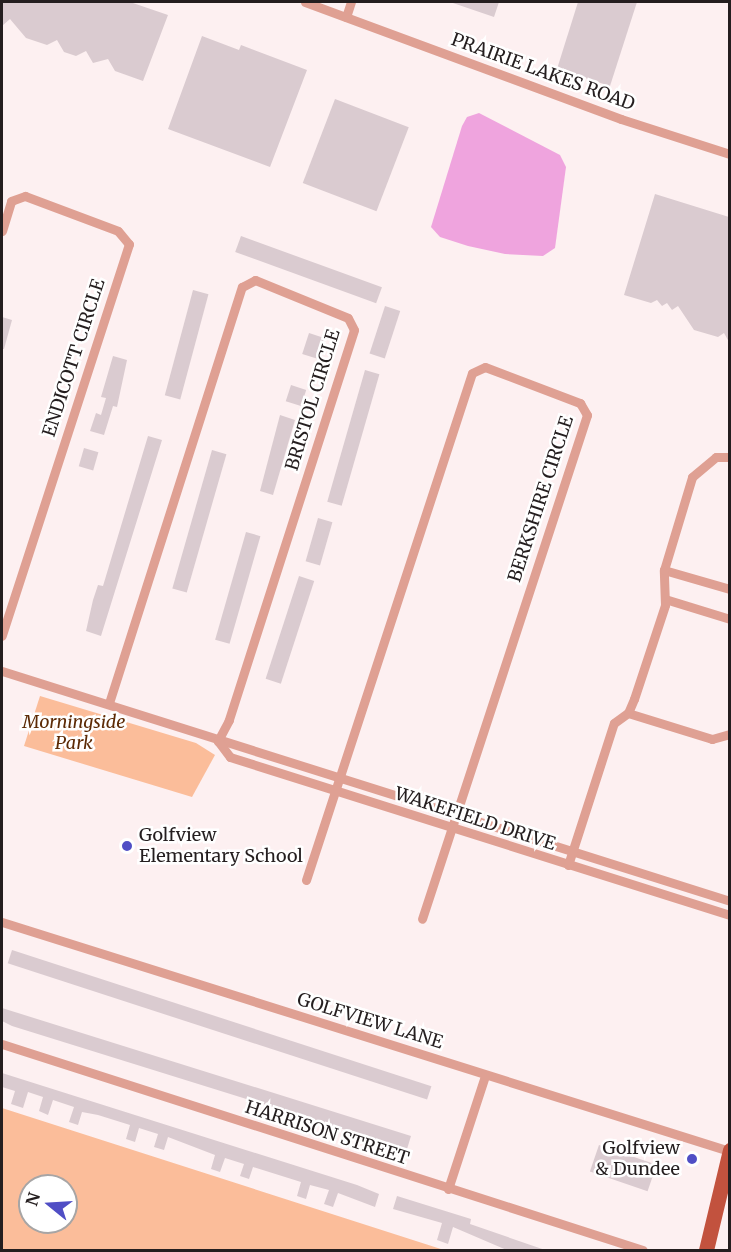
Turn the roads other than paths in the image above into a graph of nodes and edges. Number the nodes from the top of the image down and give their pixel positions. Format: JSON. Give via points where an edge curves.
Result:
{"nodes":[{"id":1,"x":305,"y":2,"type":"edge"},
{"id":2,"x":351,"y":2,"type":"edge"},
{"id":3,"x":346,"y":17,"type":"junction"},
{"id":4,"x":729,"y":154,"type":"edge"},
{"id":5,"x":2,"y":231,"type":"edge"},
{"id":6,"x":729,"y":457,"type":"edge"},
{"id":7,"x":664,"y":570,"type":"junction"},
{"id":8,"x":729,"y":589,"type":"edge"},
{"id":9,"x":665,"y":598,"type":"junction"},
{"id":10,"x":729,"y":619,"type":"edge"},
{"id":11,"x":2,"y":636,"type":"edge"},
{"id":12,"x":2,"y":671,"type":"edge"},
{"id":13,"x":109,"y":703,"type":"junction"},
{"id":14,"x":627,"y":713,"type":"junction"},
{"id":15,"x":729,"y":734,"type":"edge"},
{"id":16,"x":218,"y":741,"type":"junction"},
{"id":17,"x":341,"y":777,"type":"junction"},
{"id":18,"x":336,"y":792,"type":"junction"},
{"id":19,"x":455,"y":812,"type":"junction"},
{"id":20,"x":450,"y":828,"type":"junction"},
{"id":21,"x":572,"y":850,"type":"junction"},
{"id":22,"x":568,"y":865,"type":"junction"},
{"id":23,"x":656,"y":877,"type":"junction"},
{"id":24,"x":306,"y":880,"type":"dead end"},
{"id":25,"x":651,"y":892,"type":"junction"},
{"id":26,"x":729,"y":901,"type":"edge"},
{"id":27,"x":729,"y":915,"type":"edge"},
{"id":28,"x":422,"y":919,"type":"dead end"},
{"id":29,"x":2,"y":922,"type":"edge"},
{"id":30,"x":2,"y":1044,"type":"edge"},
{"id":31,"x":485,"y":1076,"type":"junction"},
{"id":32,"x":729,"y":1151,"type":"edge"},
{"id":33,"x":448,"y":1189,"type":"junction"},
{"id":34,"x":643,"y":1251,"type":"edge"},
{"id":35,"x":706,"y":1251,"type":"edge"}],
"edges":[{"from":1,"to":3,"type":"street","name":"PRAIRIE LAKES ROAD"},
{"from":2,"to":3,"type":"street"},
{"from":3,"to":4,"type":"street","name":"PRAIRIE LAKES ROAD"},
{"from":5,"to":11,"type":"street","name":"ENDICOTT CIRCLE","via":[[11,201],[25,196],[118,231],[129,244]]},
{"from":6,"to":7,"type":"street","via":[[716,457],[692,477]]},
{"from":7,"to":8,"type":"street"},
{"from":7,"to":9,"type":"street"},
{"from":9,"to":10,"type":"street"},
{"from":9,"to":14,"type":"street"},
{"from":12,"to":13,"type":"street","name":"WAKEFIELD DRIVE"},
{"from":13,"to":16,"type":"street","name":"WAKEFIELD DRIVE"},
{"from":13,"to":16,"type":"street","name":"BRISTOL CIRCLE","via":[[242,287],[255,280],[348,318],[354,330],[229,720]]},
{"from":14,"to":15,"type":"street","via":[[712,739]]},
{"from":14,"to":21,"type":"street","via":[[614,723]]},
{"from":16,"to":17,"type":"street","name":"WAKEFIELD DRIVE","via":[[235,742]]},
{"from":16,"to":18,"type":"street","name":"WAKEFIELD DRIVE","via":[[230,756]]},
{"from":17,"to":18,"type":"street","name":"BERKSHIRE CIRCLE"},
{"from":17,"to":19,"type":"street","name":"WAKEFIELD DRIVE"},
{"from":17,"to":19,"type":"street","name":"BERKSHIRE CIRCLE","via":[[472,373],[485,367],[580,403],[587,415]]},
{"from":18,"to":20,"type":"street","name":"WAKEFIELD DRIVE"},
{"from":18,"to":24,"type":"street","name":"BERKSHIRE CIRCLE"},
{"from":19,"to":20,"type":"street","name":"BERKSHIRE CIRCLE"},
{"from":19,"to":21,"type":"street","name":"WAKEFIELD DRIVE"},
{"from":20,"to":22,"type":"street","name":"WAKEFIELD DRIVE"},
{"from":20,"to":28,"type":"street","name":"BERKSHIRE CIRCLE"},
{"from":21,"to":22,"type":"street"},
{"from":21,"to":23,"type":"street","name":"WAKEFIELD DRIVE"},
{"from":22,"to":25,"type":"street","name":"WAKEFIELD DRIVE"},
{"from":23,"to":25,"type":"street"},
{"from":23,"to":26,"type":"street","name":"WAKEFIELD DRIVE"},
{"from":25,"to":27,"type":"street","name":"WAKEFIELD DRIVE"},
{"from":29,"to":31,"type":"street","name":"GOLFVIEW LANE"},
{"from":30,"to":33,"type":"street","name":"HARRISON STREET"},
{"from":31,"to":32,"type":"street","name":"GOLFVIEW LANE"},
{"from":31,"to":33,"type":"street"},
{"from":32,"to":35,"type":"main road"},
{"from":33,"to":34,"type":"street","name":"HARRISON STREET"}]}
